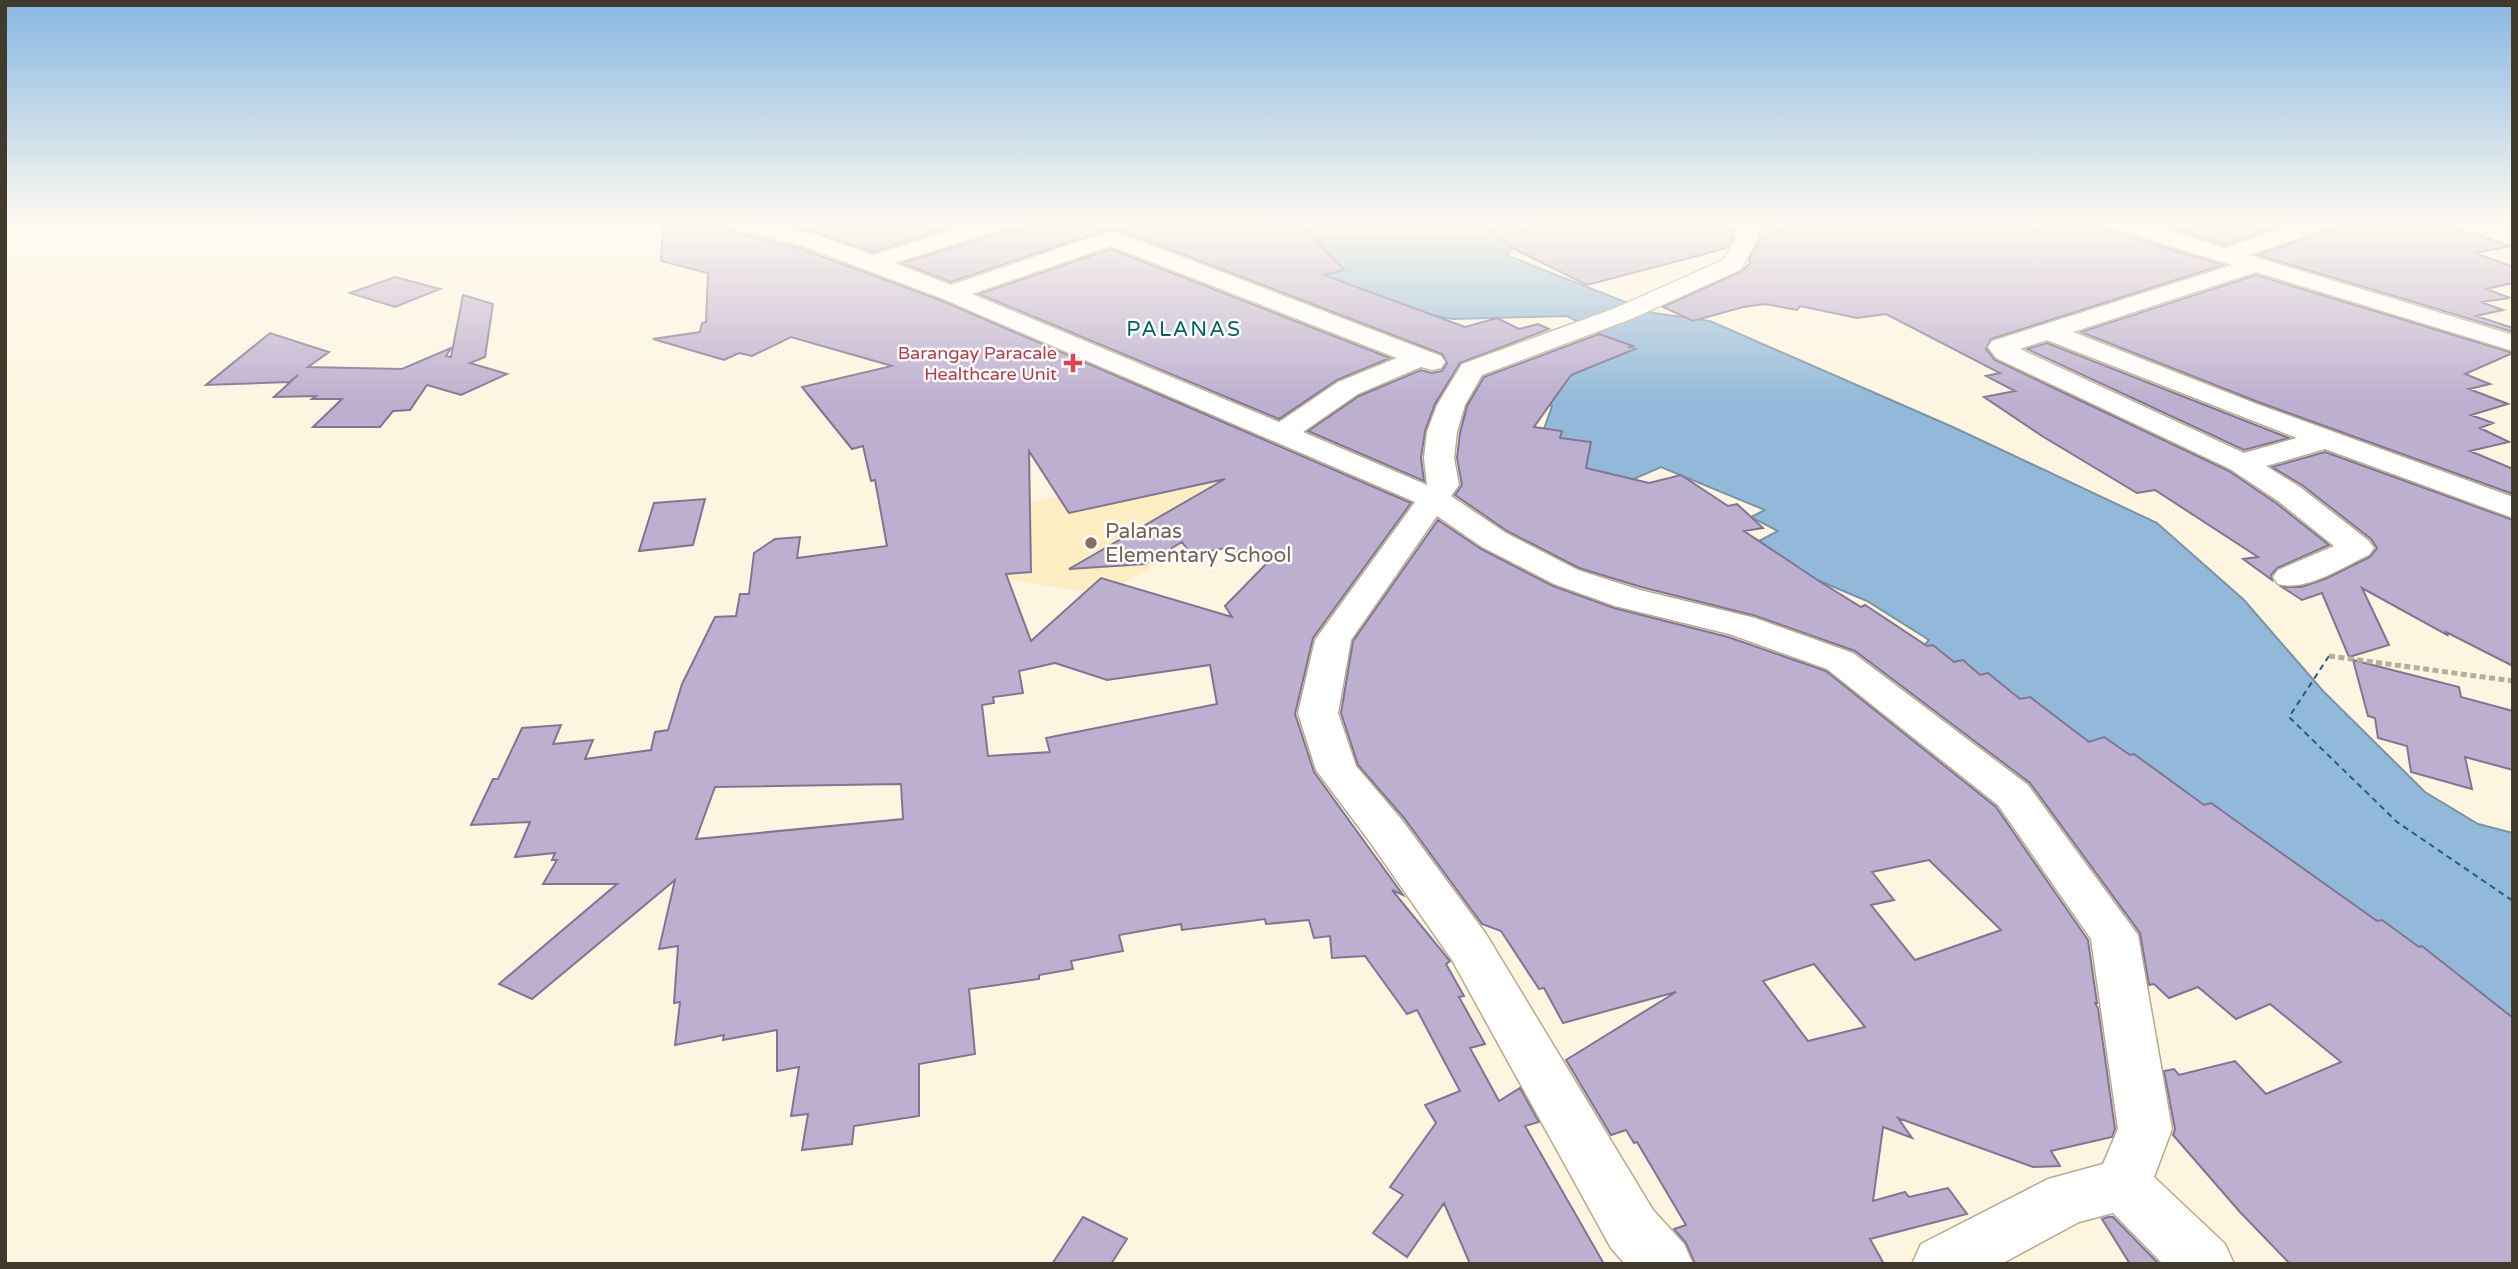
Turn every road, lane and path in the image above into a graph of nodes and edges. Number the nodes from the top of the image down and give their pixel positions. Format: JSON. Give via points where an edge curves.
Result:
{"nodes":[{"id":1,"x":922,"y":282,"type":"edge"},
{"id":2,"x":982,"y":282,"type":"edge"},
{"id":3,"x":1225,"y":282,"type":"edge"},
{"id":4,"x":1695,"y":282,"type":"edge"},
{"id":5,"x":2201,"y":282,"type":"edge"},
{"id":6,"x":2311,"y":282,"type":"edge"},
{"id":7,"x":950,"y":293,"type":"junction"},
{"id":8,"x":2049,"y":332,"type":"junction"},
{"id":9,"x":2513,"y":343,"type":"edge"},
{"id":10,"x":1420,"y":358,"type":"junction"},
{"id":11,"x":1472,"y":370,"type":"junction"},
{"id":12,"x":2248,"y":410,"type":"junction"},
{"id":13,"x":2175,"y":431,"type":"junction"},
{"id":14,"x":1283,"y":433,"type":"junction"},
{"id":15,"x":2328,"y":439,"type":"junction"},
{"id":16,"x":2241,"y":463,"type":"junction"},
{"id":17,"x":1434,"y":499,"type":"junction"},
{"id":18,"x":2513,"y":508,"type":"edge"},
{"id":19,"x":2290,"y":577,"type":"dead end"},
{"id":20,"x":2329,"y":656,"type":"dead end"},
{"id":21,"x":2513,"y":681,"type":"edge"},
{"id":22,"x":2123,"y":1185,"type":"junction"},
{"id":23,"x":1663,"y":1264,"type":"edge"},
{"id":24,"x":1942,"y":1264,"type":"edge"},
{"id":25,"x":2203,"y":1264,"type":"edge"}],
"edges":[{"from":1,"to":7,"type":"street"},
{"from":2,"to":7,"type":"street"},
{"from":3,"to":10,"type":"street"},
{"from":4,"to":11,"type":"street"},
{"from":5,"to":8,"type":"street"},
{"from":6,"to":9,"type":"street"},
{"from":7,"to":14,"type":"street"},
{"from":8,"to":12,"type":"street"},
{"from":8,"to":13,"type":"street","via":[[2001,347]]},
{"from":10,"to":11,"type":"street"},
{"from":10,"to":14,"type":"street","via":[[1348,388]]},
{"from":11,"to":17,"type":"street","via":[[1441,432],[1443,485]]},
{"from":12,"to":13,"type":"street"},
{"from":12,"to":15,"type":"street"},
{"from":13,"to":16,"type":"street"},
{"from":14,"to":17,"type":"street"},
{"from":15,"to":16,"type":"street"},
{"from":15,"to":18,"type":"street"},
{"from":16,"to":19,"type":"street","via":[[2357,548]]},
{"from":17,"to":22,"type":"street","via":[[1494,540],[1566,577],[1628,598],[1742,626],[1840,661],[2013,795],[2114,935],[2145,1129]]},
{"from":17,"to":23,"type":"street","via":[[1333,640],[1318,713],[1337,770],[1387,831],[1469,947],[1632,1229]]},
{"from":20,"to":21,"type":"path"},
{"from":22,"to":24,"type":"street","via":[[2068,1198]]},
{"from":22,"to":25,"type":"street"}]}
